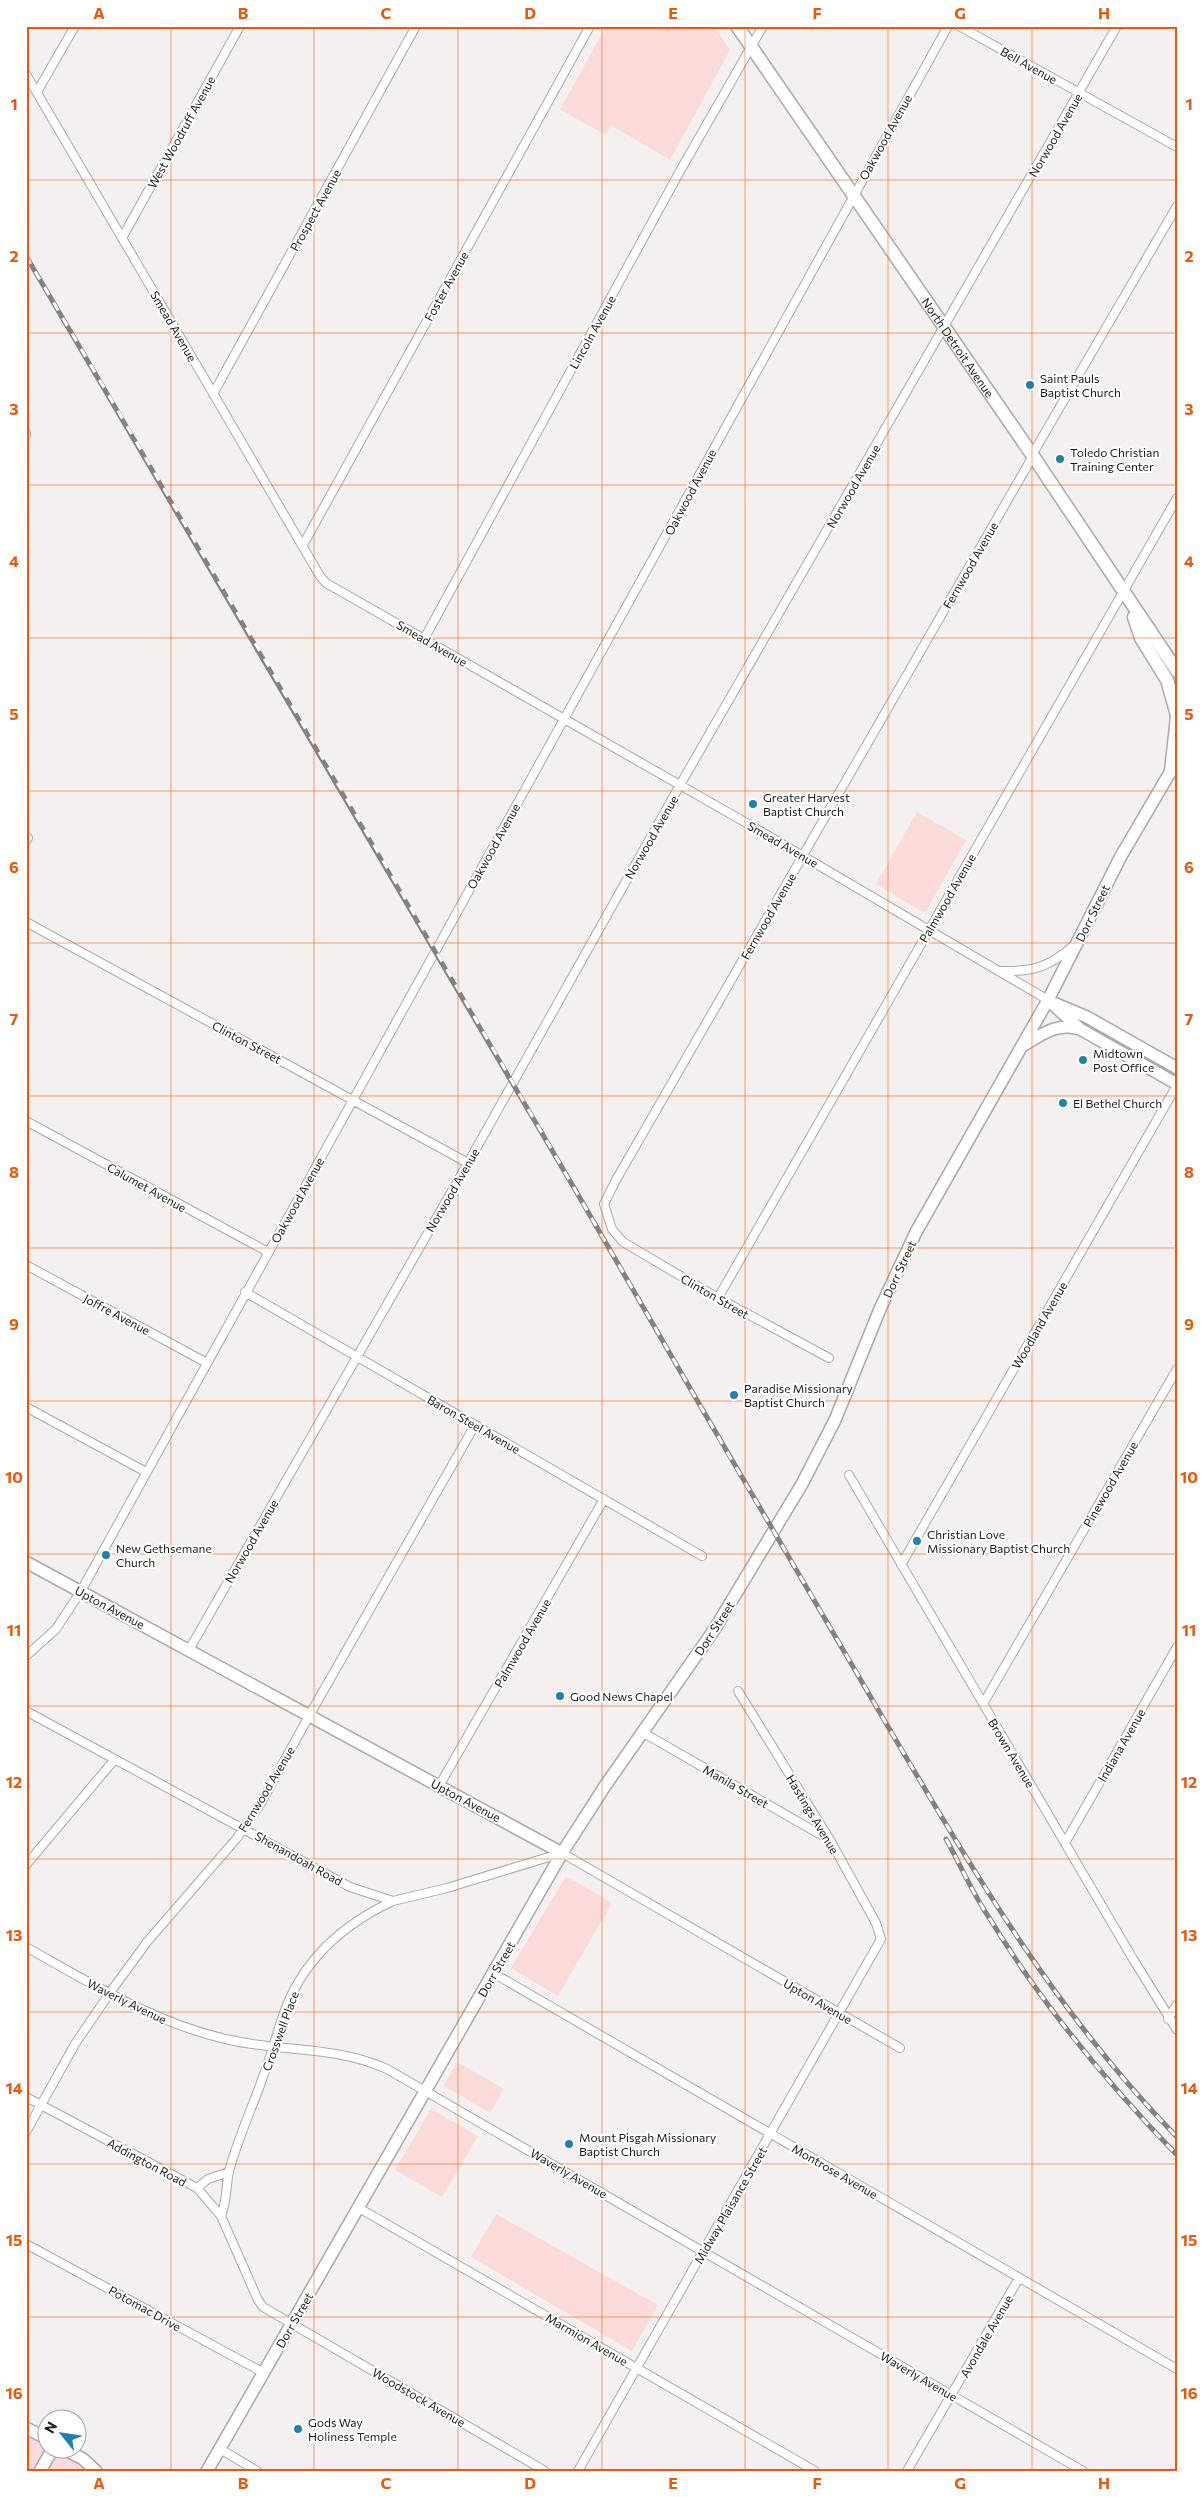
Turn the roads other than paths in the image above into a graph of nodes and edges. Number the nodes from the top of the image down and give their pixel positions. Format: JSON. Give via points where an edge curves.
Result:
{"nodes":[{"id":1,"x":75,"y":26,"type":"edge"},
{"id":2,"x":240,"y":26,"type":"edge"},
{"id":3,"x":416,"y":26,"type":"edge"},
{"id":4,"x":590,"y":26,"type":"edge"},
{"id":5,"x":737,"y":26,"type":"edge"},
{"id":6,"x":763,"y":26,"type":"edge"},
{"id":7,"x":948,"y":26,"type":"edge"},
{"id":8,"x":959,"y":26,"type":"edge"},
{"id":9,"x":1117,"y":26,"type":"edge"},
{"id":10,"x":751,"y":47,"type":"junction"},
{"id":11,"x":26,"y":74,"type":"edge"},
{"id":12,"x":37,"y":92,"type":"junction"},
{"id":13,"x":1079,"y":93,"type":"junction"},
{"id":14,"x":1177,"y":147,"type":"edge"},
{"id":15,"x":853,"y":194,"type":"junction"},
{"id":16,"x":1177,"y":206,"type":"edge"},
{"id":17,"x":122,"y":238,"type":"junction"},
{"id":18,"x":944,"y":328,"type":"junction"},
{"id":19,"x":213,"y":394,"type":"junction"},
{"id":20,"x":1032,"y":456,"type":"junction"},
{"id":21,"x":1177,"y":498,"type":"edge"},
{"id":22,"x":303,"y":545,"type":"junction"},
{"id":23,"x":1125,"y":595,"type":"junction"},
{"id":24,"x":424,"y":639,"type":"junction"},
{"id":25,"x":1172,"y":658,"type":"edge"},
{"id":26,"x":1177,"y":671,"type":"edge"},
{"id":27,"x":1177,"y":716,"type":"edge"},
{"id":28,"x":563,"y":718,"type":"junction"},
{"id":29,"x":1175,"y":764,"type":"edge"},
{"id":30,"x":680,"y":785,"type":"junction"},
{"id":31,"x":802,"y":856,"type":"junction"},
{"id":32,"x":26,"y":922,"type":"edge"},
{"id":33,"x":929,"y":930,"type":"junction"},
{"id":34,"x":1080,"y":939,"type":"junction"},
{"id":35,"x":998,"y":971,"type":"junction"},
{"id":36,"x":1048,"y":1000,"type":"junction"},
{"id":37,"x":1080,"y":1029,"type":"junction"},
{"id":38,"x":1022,"y":1046,"type":"junction"},
{"id":39,"x":1177,"y":1068,"type":"edge"},
{"id":40,"x":1177,"y":1085,"type":"edge"},
{"id":41,"x":353,"y":1100,"type":"junction"},
{"id":42,"x":26,"y":1121,"type":"edge"},
{"id":43,"x":468,"y":1163,"type":"junction"},
{"id":44,"x":609,"y":1223,"type":"joint"},
{"id":45,"x":268,"y":1252,"type":"junction"},
{"id":46,"x":26,"y":1265,"type":"edge"},
{"id":47,"x":246,"y":1292,"type":"junction"},
{"id":48,"x":718,"y":1298,"type":"junction"},
{"id":49,"x":357,"y":1357,"type":"junction"},
{"id":50,"x":829,"y":1358,"type":"dead end"},
{"id":51,"x":207,"y":1363,"type":"junction"},
{"id":52,"x":1177,"y":1369,"type":"edge"},
{"id":53,"x":26,"y":1408,"type":"edge"},
{"id":54,"x":475,"y":1425,"type":"junction"},
{"id":55,"x":146,"y":1472,"type":"junction"},
{"id":56,"x":849,"y":1475,"type":"dead end"},
{"id":57,"x":604,"y":1499,"type":"junction"},
{"id":58,"x":702,"y":1556,"type":"dead end"},
{"id":59,"x":26,"y":1562,"type":"edge"},
{"id":60,"x":901,"y":1565,"type":"junction"},
{"id":61,"x":81,"y":1591,"type":"junction"},
{"id":62,"x":1177,"y":1647,"type":"edge"},
{"id":63,"x":189,"y":1650,"type":"junction"},
{"id":64,"x":26,"y":1656,"type":"edge"},
{"id":65,"x":738,"y":1691,"type":"dead end"},
{"id":66,"x":983,"y":1704,"type":"junction"},
{"id":67,"x":26,"y":1710,"type":"edge"},
{"id":68,"x":309,"y":1716,"type":"junction"},
{"id":69,"x":642,"y":1732,"type":"junction"},
{"id":70,"x":115,"y":1759,"type":"junction"},
{"id":71,"x":439,"y":1786,"type":"junction"},
{"id":72,"x":245,"y":1829,"type":"junction"},
{"id":73,"x":830,"y":1840,"type":"junction"},
{"id":74,"x":1064,"y":1843,"type":"junction"},
{"id":75,"x":562,"y":1852,"type":"junction"},
{"id":76,"x":26,"y":1865,"type":"edge"},
{"id":77,"x":393,"y":1901,"type":"junction"},
{"id":78,"x":882,"y":1939,"type":"joint"},
{"id":79,"x":26,"y":1947,"type":"edge"},
{"id":80,"x":493,"y":1973,"type":"junction"},
{"id":81,"x":109,"y":1994,"type":"junction"},
{"id":82,"x":1177,"y":2004,"type":"edge"},
{"id":83,"x":839,"y":2014,"type":"junction"},
{"id":84,"x":1168,"y":2019,"type":"junction"},
{"id":85,"x":1177,"y":2030,"type":"edge"},
{"id":86,"x":275,"y":2045,"type":"junction"},
{"id":87,"x":900,"y":2048,"type":"dead end"},
{"id":88,"x":426,"y":2091,"type":"junction"},
{"id":89,"x":26,"y":2097,"type":"edge"},
{"id":90,"x":41,"y":2105,"type":"junction"},
{"id":91,"x":26,"y":2132,"type":"edge"},
{"id":92,"x":770,"y":2134,"type":"junction"},
{"id":93,"x":229,"y":2172,"type":"junction"},
{"id":94,"x":196,"y":2188,"type":"junction"},
{"id":95,"x":359,"y":2208,"type":"junction"},
{"id":96,"x":221,"y":2216,"type":"junction"},
{"id":97,"x":26,"y":2244,"type":"edge"},
{"id":98,"x":704,"y":2251,"type":"junction"},
{"id":99,"x":1019,"y":2278,"type":"junction"},
{"id":100,"x":292,"y":2324,"type":"junction"},
{"id":101,"x":637,"y":2368,"type":"junction"},
{"id":102,"x":1177,"y":2369,"type":"edge"},
{"id":103,"x":264,"y":2373,"type":"junction"},
{"id":104,"x":952,"y":2395,"type":"junction"},
{"id":105,"x":26,"y":2428,"type":"edge"},
{"id":106,"x":38,"y":2434,"type":"edge"},
{"id":107,"x":220,"y":2449,"type":"junction"},
{"id":108,"x":46,"y":2460,"type":"edge"},
{"id":109,"x":84,"y":2460,"type":"edge"},
{"id":110,"x":85,"y":2460,"type":"edge"},
{"id":111,"x":40,"y":2471,"type":"edge"},
{"id":112,"x":96,"y":2471,"type":"edge"},
{"id":113,"x":104,"y":2471,"type":"edge"},
{"id":114,"x":207,"y":2471,"type":"edge"},
{"id":115,"x":256,"y":2471,"type":"edge"},
{"id":116,"x":545,"y":2471,"type":"edge"},
{"id":117,"x":578,"y":2471,"type":"edge"},
{"id":118,"x":815,"y":2471,"type":"edge"},
{"id":119,"x":907,"y":2471,"type":"edge"},
{"id":120,"x":1083,"y":2471,"type":"edge"}],
"edges":[{"from":1,"to":12,"type":"street"},
{"from":2,"to":17,"type":"street","name":"West Woodruff Avenue"},
{"from":3,"to":19,"type":"street","name":"Prospect Avenue"},
{"from":4,"to":22,"type":"street","name":"Foster Avenue"},
{"from":5,"to":10,"type":"main road","name":"North Detroit Avenue"},
{"from":6,"to":10,"type":"street","name":"Lincoln Avenue"},
{"from":7,"to":15,"type":"street","name":"Oakwood Avenue"},
{"from":8,"to":13,"type":"street","name":"Bell Avenue"},
{"from":9,"to":13,"type":"street","name":"Norwood Avenue"},
{"from":10,"to":15,"type":"main road","name":"North Detroit Avenue"},
{"from":10,"to":24,"type":"street","name":"Lincoln Avenue"},
{"from":11,"to":12,"type":"street","name":"Smead Avenue"},
{"from":12,"to":17,"type":"street","name":"Smead Avenue"},
{"from":13,"to":14,"type":"street","name":"Bell Avenue"},
{"from":13,"to":18,"type":"street","name":"Norwood Avenue"},
{"from":15,"to":18,"type":"main road","name":"North Detroit Avenue"},
{"from":15,"to":28,"type":"street","name":"Oakwood Avenue","via":[[650,567]]},
{"from":16,"to":20,"type":"street","name":"Fernwood Avenue"},
{"from":17,"to":19,"type":"street","name":"Smead Avenue"},
{"from":18,"to":20,"type":"main road","name":"North Detroit Avenue"},
{"from":18,"to":30,"type":"street","name":"Norwood Avenue"},
{"from":19,"to":22,"type":"street","name":"Smead Avenue"},
{"from":20,"to":23,"type":"main road","name":"North Detroit Avenue"},
{"from":20,"to":31,"type":"street","name":"Fernwood Avenue"},
{"from":21,"to":23,"type":"street","name":"Palmwood Avenue"},
{"from":22,"to":24,"type":"street","name":"Smead Avenue","via":[[326,583]]},
{"from":23,"to":25,"type":"main road","name":"North Detroit Avenue"},
{"from":23,"to":27,"type":"main road","via":[[1141,638],[1167,680]]},
{"from":23,"to":33,"type":"street","name":"Palmwood Avenue"},
{"from":24,"to":28,"type":"street","name":"Smead Avenue"},
{"from":25,"to":26,"type":"main road","name":"North Detroit Avenue"},
{"from":27,"to":29,"type":"main road"},
{"from":28,"to":30,"type":"street","name":"Smead Avenue"},
{"from":28,"to":41,"type":"street","name":"Oakwood Avenue"},
{"from":29,"to":34,"type":"main road","name":"Dorr Street","via":[[1121,856]]},
{"from":30,"to":31,"type":"street","name":"Smead Avenue"},
{"from":30,"to":43,"type":"street","name":"Norwood Avenue"},
{"from":31,"to":33,"type":"street","name":"Smead Avenue"},
{"from":31,"to":44,"type":"street","name":"Fernwood Avenue","via":[[606,1197],[604,1210]]},
{"from":32,"to":41,"type":"street","name":"Clinton Street"},
{"from":33,"to":35,"type":"street","name":"Smead Avenue"},
{"from":33,"to":48,"type":"street","name":"Palmwood Avenue"},
{"from":34,"to":35,"type":"street","via":[[1042,967]]},
{"from":34,"to":36,"type":"main road","name":"Dorr Street"},
{"from":35,"to":36,"type":"street","name":"Smead Avenue"},
{"from":36,"to":37,"type":"main road","name":"Smead Avenue"},
{"from":36,"to":38,"type":"main road","name":"Dorr Street"},
{"from":36,"to":39,"type":"main road","name":"Smead Avenue"},
{"from":37,"to":38,"type":"main road","via":[[1056,1028]]},
{"from":37,"to":40,"type":"main road","name":"Smead Avenue"},
{"from":38,"to":69,"type":"main road","name":"Dorr Street","via":[[916,1232],[834,1420],[802,1484],[714,1630]]},
{"from":40,"to":60,"type":"street","name":"Woodland Avenue"},
{"from":41,"to":43,"type":"street","name":"Clinton Street"},
{"from":41,"to":45,"type":"street","name":"Oakwood Avenue"},
{"from":42,"to":45,"type":"street","name":"Calumet Avenue"},
{"from":43,"to":49,"type":"street","name":"Norwood Avenue"},
{"from":44,"to":48,"type":"street","name":"Clinton Street","via":[[623,1242]]},
{"from":45,"to":47,"type":"street","name":"Oakwood Avenue"},
{"from":46,"to":51,"type":"street","name":"Joffre Avenue"},
{"from":47,"to":49,"type":"street","name":"Baron Steel Avenue"},
{"from":47,"to":51,"type":"street","name":"Oakwood Avenue"},
{"from":48,"to":50,"type":"street","name":"Clinton Street"},
{"from":49,"to":54,"type":"street","name":"Baron Steel Avenue"},
{"from":49,"to":63,"type":"street","name":"Norwood Avenue"},
{"from":51,"to":55,"type":"street","name":"Oakwood Avenue"},
{"from":52,"to":66,"type":"street","name":"Pinewood Avenue"},
{"from":53,"to":55,"type":"street"},
{"from":54,"to":57,"type":"street","name":"Baron Steel Avenue"},
{"from":54,"to":68,"type":"street","name":"Fernwood Avenue"},
{"from":55,"to":61,"type":"street","name":"Oakwood Avenue"},
{"from":56,"to":60,"type":"street","name":"Brown Avenue"},
{"from":57,"to":58,"type":"street","name":"Baron Steel Avenue"},
{"from":57,"to":71,"type":"street","name":"Palmwood Avenue"},
{"from":59,"to":61,"type":"main road","name":"Upton Avenue"},
{"from":60,"to":66,"type":"street","name":"Brown Avenue"},
{"from":61,"to":63,"type":"main road","name":"Upton Avenue"},
{"from":61,"to":64,"type":"street","name":"Oakwood Avenue","via":[[61,1623]]},
{"from":62,"to":74,"type":"street","name":"Indiana Avenue"},
{"from":63,"to":68,"type":"main road","name":"Upton Avenue"},
{"from":65,"to":73,"type":"street","name":"Hastings Avenue"},
{"from":66,"to":74,"type":"street","name":"Brown Avenue"},
{"from":67,"to":70,"type":"street","name":"Shenandoah Road"},
{"from":68,"to":71,"type":"main road","name":"Upton Avenue"},
{"from":68,"to":72,"type":"street","name":"Fernwood Avenue"},
{"from":69,"to":73,"type":"street","name":"Manila Street"},
{"from":69,"to":75,"type":"main road","name":"Dorr Street"},
{"from":70,"to":72,"type":"street","name":"Shenandoah Road"},
{"from":70,"to":76,"type":"street"},
{"from":71,"to":75,"type":"main road","name":"Upton Avenue"},
{"from":72,"to":77,"type":"street","name":"Shenandoah Road","via":[[350,1887]]},
{"from":72,"to":81,"type":"street","name":"Fernwood Avenue","via":[[148,1942]]},
{"from":73,"to":78,"type":"street","name":"Hastings Avenue"},
{"from":74,"to":84,"type":"street","name":"Brown Avenue"},
{"from":75,"to":77,"type":"street","via":[[447,1888]]},
{"from":75,"to":80,"type":"main road","name":"Dorr Street"},
{"from":75,"to":83,"type":"street","name":"Upton Avenue"},
{"from":77,"to":86,"type":"street","name":"Crosswell Place","via":[[345,1929],[308,1966],[286,2007]]},
{"from":78,"to":83,"type":"street","name":"Midway Plaisance Street"},
{"from":79,"to":81,"type":"street","name":"Waverly Avenue"},
{"from":80,"to":88,"type":"main road","name":"Dorr Street"},
{"from":80,"to":92,"type":"street","name":"Montrose Avenue"},
{"from":81,"to":86,"type":"street","name":"Waverly Avenue","via":[[191,2030],[232,2041]]},
{"from":81,"to":90,"type":"street","name":"Fernwood Avenue","via":[[75,2044]]},
{"from":82,"to":84,"type":"street"},
{"from":83,"to":87,"type":"street","name":"Upton Avenue"},
{"from":83,"to":92,"type":"street","name":"Midway Plaisance Street"},
{"from":84,"to":85,"type":"street","name":"Brown Avenue"},
{"from":86,"to":88,"type":"street","name":"Waverly Avenue","via":[[361,2059],[387,2069]]},
{"from":86,"to":93,"type":"street","name":"Crosswell Place"},
{"from":88,"to":95,"type":"main road","name":"Dorr Street"},
{"from":88,"to":98,"type":"street","name":"Waverly Avenue"},
{"from":89,"to":90,"type":"street","name":"Addington Road"},
{"from":90,"to":91,"type":"street","name":"Fernwood Avenue"},
{"from":90,"to":94,"type":"street","name":"Addington Road"},
{"from":92,"to":98,"type":"street","name":"Midway Plaisance Street"},
{"from":92,"to":99,"type":"street","name":"Montrose Avenue"},
{"from":93,"to":94,"type":"street","via":[[208,2179]]},
{"from":93,"to":96,"type":"street","name":"Crosswell Place"},
{"from":94,"to":96,"type":"street","name":"Addington Road"},
{"from":95,"to":100,"type":"main road","name":"Dorr Street"},
{"from":95,"to":101,"type":"street","name":"Marmion Avenue"},
{"from":96,"to":100,"type":"street","name":"Addington Road","via":[[258,2300],[263,2307]]},
{"from":97,"to":103,"type":"street","name":"Potomac Drive"},
{"from":98,"to":101,"type":"street","name":"Midway Plaisance Street"},
{"from":98,"to":104,"type":"street","name":"Waverly Avenue"},
{"from":99,"to":102,"type":"street","name":"Montrose Avenue"},
{"from":99,"to":104,"type":"street","name":"Avondale Avenue"},
{"from":100,"to":103,"type":"main road","name":"Dorr Street"},
{"from":100,"to":116,"type":"street","name":"Woodstock Avenue"},
{"from":101,"to":117,"type":"street","name":"Midway Plaisance Street"},
{"from":101,"to":118,"type":"street","name":"Marmion Avenue"},
{"from":103,"to":107,"type":"main road","name":"Dorr Street"},
{"from":104,"to":119,"type":"street","name":"Avondale Avenue"},
{"from":104,"to":120,"type":"street","name":"Waverly Avenue"},
{"from":105,"to":106,"type":"main road"},
{"from":107,"to":114,"type":"main road","name":"Dorr Street"},
{"from":107,"to":115,"type":"street"},
{"from":108,"to":111,"type":"main road"},
{"from":109,"to":112,"type":"main road"},
{"from":110,"to":113,"type":"main road"}]}
